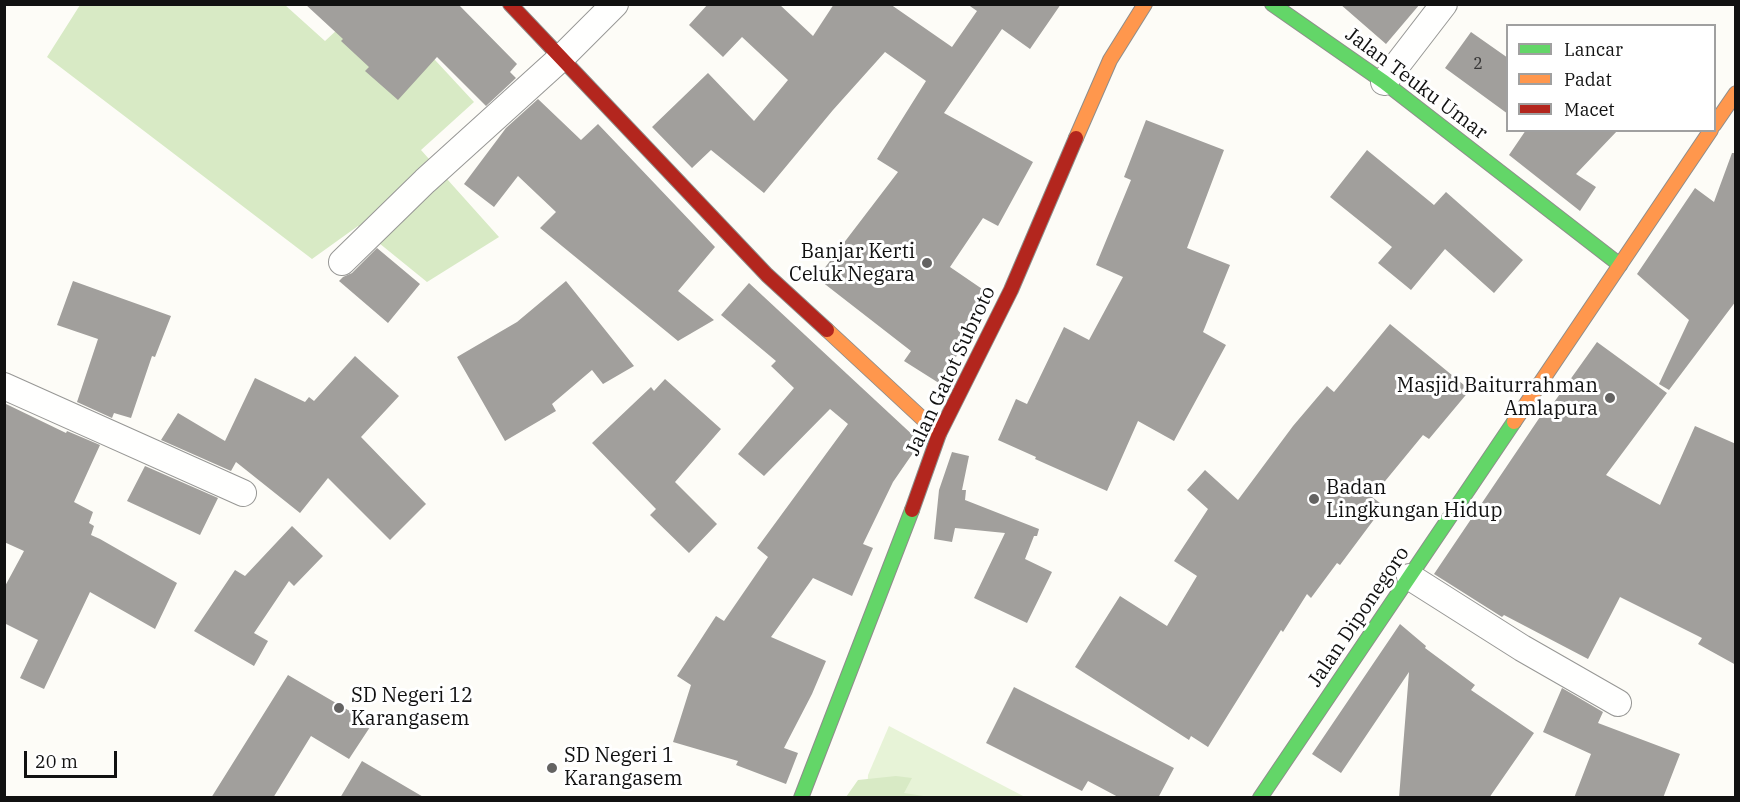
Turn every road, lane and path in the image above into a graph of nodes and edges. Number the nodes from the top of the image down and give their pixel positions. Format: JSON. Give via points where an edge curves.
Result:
{"nodes":[{"id":1,"x":510,"y":4,"type":"edge"},
{"id":2,"x":615,"y":4,"type":"edge"},
{"id":3,"x":1145,"y":4,"type":"edge"},
{"id":4,"x":1272,"y":4,"type":"edge"},
{"id":5,"x":1444,"y":4,"type":"edge"},
{"id":6,"x":562,"y":57,"type":"junction"},
{"id":7,"x":1384,"y":82,"type":"junction"},
{"id":8,"x":1736,"y":93,"type":"edge"},
{"id":9,"x":1716,"y":122,"type":"edge"},
{"id":10,"x":1710,"y":132,"type":"edge"},
{"id":11,"x":342,"y":262,"type":"dead end"},
{"id":12,"x":1620,"y":265,"type":"junction"},
{"id":13,"x":4,"y":387,"type":"edge"},
{"id":14,"x":939,"y":434,"type":"junction"},
{"id":15,"x":243,"y":493,"type":"dead end"},
{"id":16,"x":1410,"y":577,"type":"junction"},
{"id":17,"x":1618,"y":702,"type":"dead end"},
{"id":18,"x":801,"y":798,"type":"edge"},
{"id":19,"x":1260,"y":798,"type":"edge"}],
"edges":[{"from":1,"to":6,"type":"street"},
{"from":2,"to":6,"type":"street"},
{"from":3,"to":14,"type":"street","name":"Jalan Gatot Subroto","via":[[1110,60],[1011,290]]},
{"from":4,"to":7,"type":"street","name":"Jalan Teuku Umar"},
{"from":5,"to":7,"type":"street"},
{"from":6,"to":11,"type":"street"},
{"from":6,"to":14,"type":"street","via":[[767,274]]},
{"from":7,"to":12,"type":"street","name":"Jalan Teuku Umar"},
{"from":8,"to":9,"type":"street"},
{"from":10,"to":12,"type":"street","name":"Jalan Diponegoro"},
{"from":12,"to":16,"type":"street","name":"Jalan Diponegoro"},
{"from":13,"to":15,"type":"street"},
{"from":14,"to":18,"type":"street","name":"Jalan Gatot Subroto"},
{"from":16,"to":17,"type":"street","via":[[1522,648]]},
{"from":16,"to":19,"type":"street","name":"Jalan Diponegoro"}]}
